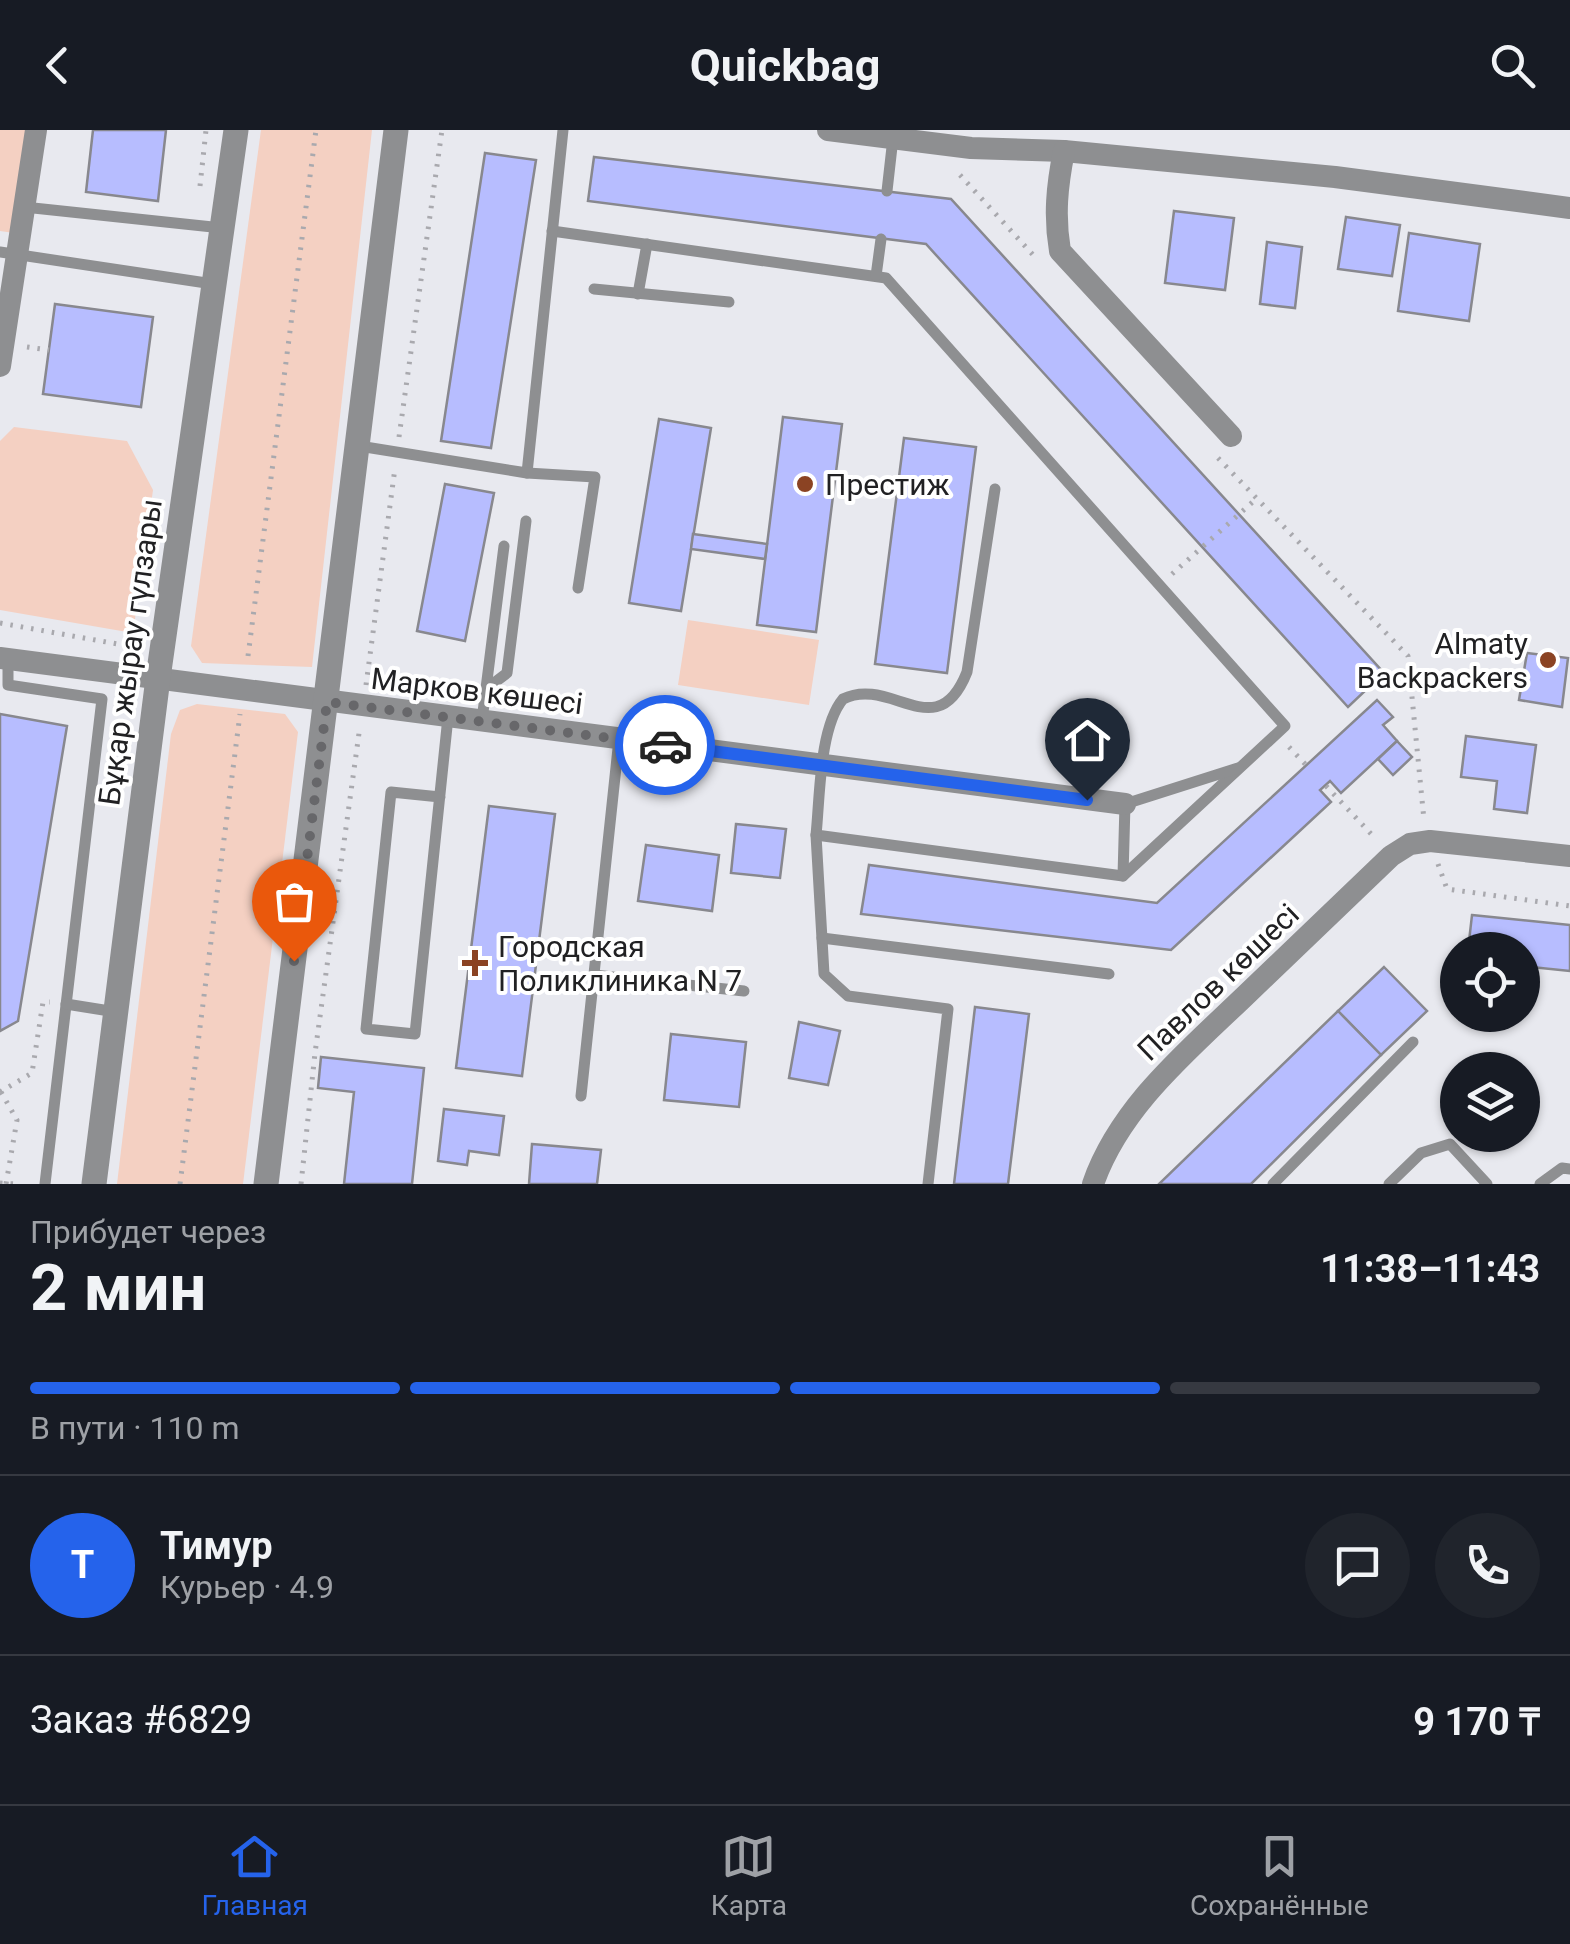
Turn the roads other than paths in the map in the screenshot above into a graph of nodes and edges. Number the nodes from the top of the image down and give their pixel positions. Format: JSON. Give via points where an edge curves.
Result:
{"nodes":[{"id":1,"x":36,"y":130,"type":"edge"},
{"id":2,"x":236,"y":130,"type":"edge"},
{"id":3,"x":396,"y":130,"type":"edge"},
{"id":4,"x":563,"y":130,"type":"edge"},
{"id":5,"x":828,"y":130,"type":"edge"},
{"id":6,"x":893,"y":138,"type":"junction"},
{"id":7,"x":1064,"y":151,"type":"junction"},
{"id":8,"x":886,"y":191,"type":"dead end"},
{"id":9,"x":24,"y":208,"type":"junction"},
{"id":10,"x":1570,"y":208,"type":"edge"},
{"id":11,"x":222,"y":228,"type":"junction"},
{"id":12,"x":552,"y":231,"type":"junction"},
{"id":13,"x":881,"y":238,"type":"dead end"},
{"id":14,"x":647,"y":244,"type":"junction"},
{"id":15,"x":9,"y":253,"type":"edge"},
{"id":16,"x":876,"y":276,"type":"junction"},
{"id":17,"x":214,"y":284,"type":"junction"},
{"id":18,"x":594,"y":289,"type":"dead end"},
{"id":19,"x":638,"y":294,"type":"junction"},
{"id":20,"x":728,"y":302,"type":"dead end"},
{"id":21,"x":0,"y":366,"type":"edge"},
{"id":22,"x":1231,"y":436,"type":"dead end"},
{"id":23,"x":360,"y":446,"type":"junction"},
{"id":24,"x":527,"y":473,"type":"junction"},
{"id":25,"x":995,"y":489,"type":"dead end"},
{"id":26,"x":526,"y":521,"type":"dead end"},
{"id":27,"x":504,"y":546,"type":"dead end"},
{"id":28,"x":578,"y":588,"type":"dead end"},
{"id":29,"x":4,"y":659,"type":"edge"},
{"id":30,"x":158,"y":678,"type":"junction"},
{"id":31,"x":486,"y":689,"type":"junction"},
{"id":32,"x":327,"y":702,"type":"junction"},
{"id":33,"x":448,"y":717,"type":"junction"},
{"id":34,"x":482,"y":722,"type":"junction"},
{"id":35,"x":619,"y":739,"type":"junction"},
{"id":36,"x":823,"y":766,"type":"junction"},
{"id":37,"x":1241,"y":767,"type":"junction"},
{"id":38,"x":440,"y":797,"type":"junction"},
{"id":39,"x":1125,"y":804,"type":"junction"},
{"id":40,"x":816,"y":835,"type":"junction"},
{"id":41,"x":1570,"y":856,"type":"edge"},
{"id":42,"x":1123,"y":876,"type":"junction"},
{"id":43,"x":822,"y":938,"type":"junction"},
{"id":44,"x":1109,"y":974,"type":"dead end"},
{"id":45,"x":594,"y":975,"type":"junction"},
{"id":46,"x":744,"y":991,"type":"dead end"},
{"id":47,"x":66,"y":1004,"type":"junction"},
{"id":48,"x":116,"y":1012,"type":"junction"},
{"id":49,"x":1413,"y":1042,"type":"dead end"},
{"id":50,"x":581,"y":1096,"type":"dead end"},
{"id":51,"x":1570,"y":1169,"type":"edge"},
{"id":52,"x":45,"y":1184,"type":"edge"},
{"id":53,"x":94,"y":1184,"type":"edge"},
{"id":54,"x":266,"y":1184,"type":"edge"},
{"id":55,"x":928,"y":1184,"type":"edge"},
{"id":56,"x":1093,"y":1184,"type":"edge"},
{"id":57,"x":1273,"y":1184,"type":"edge"},
{"id":58,"x":1390,"y":1184,"type":"edge"},
{"id":59,"x":1487,"y":1184,"type":"edge"},
{"id":60,"x":1540,"y":1184,"type":"edge"}],
"edges":[{"from":1,"to":9,"type":"street"},
{"from":2,"to":11,"type":"street","name":"Бұқар жырау гүлзары"},
{"from":3,"to":23,"type":"street"},
{"from":4,"to":12,"type":"lane"},
{"from":5,"to":6,"type":"street"},
{"from":6,"to":7,"type":"street"},
{"from":6,"to":8,"type":"lane"},
{"from":7,"to":10,"type":"street"},
{"from":7,"to":22,"type":"street","via":[[1055,222],[1060,251]]},
{"from":9,"to":11,"type":"lane"},
{"from":9,"to":15,"type":"street"},
{"from":11,"to":17,"type":"street","name":"Бұқар жырау гүлзары"},
{"from":12,"to":14,"type":"lane"},
{"from":12,"to":24,"type":"lane"},
{"from":13,"to":16,"type":"lane"},
{"from":14,"to":16,"type":"lane"},
{"from":14,"to":19,"type":"lane"},
{"from":15,"to":17,"type":"lane"},
{"from":15,"to":21,"type":"street"},
{"from":16,"to":37,"type":"lane","via":[[886,278],[1285,726]]},
{"from":17,"to":30,"type":"street","name":"Бұқар жырау гүлзары"},
{"from":18,"to":19,"type":"lane"},
{"from":19,"to":20,"type":"lane"},
{"from":23,"to":24,"type":"lane"},
{"from":23,"to":32,"type":"street"},
{"from":24,"to":28,"type":"lane","via":[[595,477]]},
{"from":25,"to":36,"type":"lane","via":[[959,692],[931,708],[863,694],[843,699],[832,716]]},
{"from":26,"to":31,"type":"lane","via":[[507,673]]},
{"from":27,"to":31,"type":"lane"},
{"from":29,"to":30,"type":"street","name":"Марков көшесі"},
{"from":29,"to":47,"type":"lane","via":[[8,685],[102,699]]},
{"from":30,"to":32,"type":"street","name":"Марков көшесі"},
{"from":30,"to":48,"type":"street","name":"Бұқар жырау гүлзары"},
{"from":31,"to":34,"type":"lane"},
{"from":32,"to":33,"type":"street","name":"Марков көшесі"},
{"from":32,"to":54,"type":"street"},
{"from":33,"to":34,"type":"street","name":"Марков көшесі"},
{"from":33,"to":38,"type":"lane"},
{"from":34,"to":35,"type":"street","name":"Марков көшесі"},
{"from":35,"to":36,"type":"street","name":"Марков көшесі"},
{"from":35,"to":45,"type":"lane"},
{"from":36,"to":39,"type":"street","name":"Марков көшесі"},
{"from":36,"to":40,"type":"lane"},
{"from":37,"to":39,"type":"lane"},
{"from":37,"to":42,"type":"lane"},
{"from":38,"to":38,"type":"lane","via":[[391,792],[366,1028],[415,1034]]},
{"from":39,"to":42,"type":"lane"},
{"from":40,"to":42,"type":"lane"},
{"from":40,"to":43,"type":"lane"},
{"from":41,"to":56,"type":"street","name":"Павлов көшесі","via":[[1410,847],[1178,1060],[1138,1104]]},
{"from":43,"to":44,"type":"lane"},
{"from":43,"to":55,"type":"lane","via":[[824,974],[848,996],[948,1008]]},
{"from":45,"to":46,"type":"lane"},
{"from":45,"to":50,"type":"lane"},
{"from":47,"to":48,"type":"lane"},
{"from":47,"to":52,"type":"lane"},
{"from":48,"to":53,"type":"street","name":"Бұқар жырау гүлзары"},
{"from":49,"to":57,"type":"lane"},
{"from":51,"to":60,"type":"lane"},
{"from":58,"to":59,"type":"lane","via":[[1422,1153],[1450,1144]]}]}
